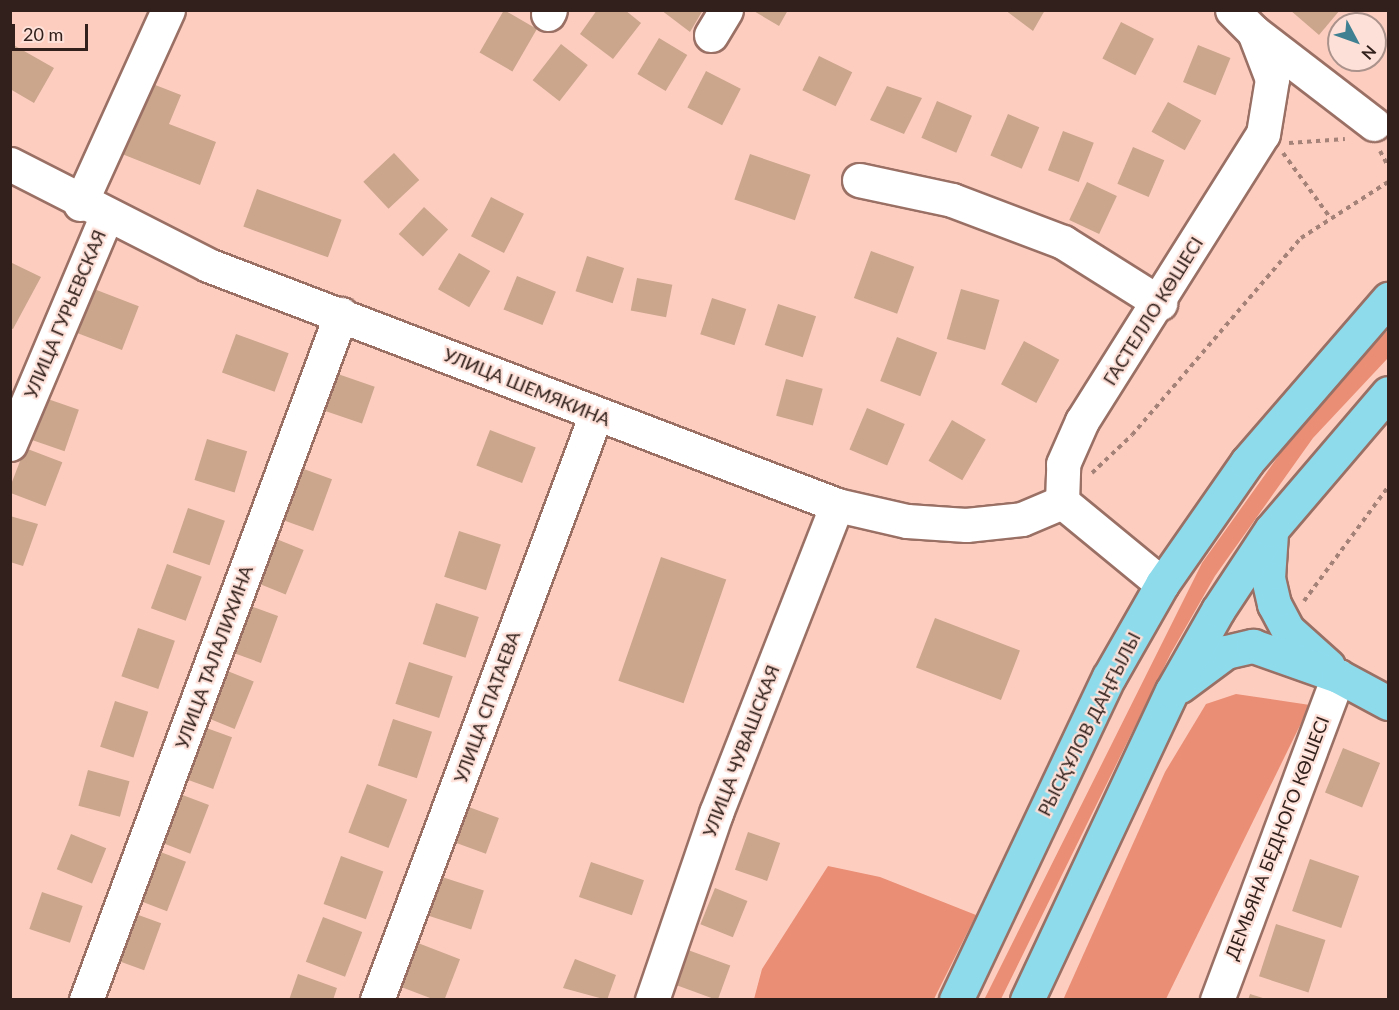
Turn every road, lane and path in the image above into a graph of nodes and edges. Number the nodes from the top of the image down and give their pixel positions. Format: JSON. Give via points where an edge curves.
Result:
{"nodes":[{"id":1,"x":168,"y":10,"type":"edge"},
{"id":2,"x":1243,"y":21,"type":"edge"},
{"id":3,"x":1363,"y":131,"type":"joint"},
{"id":4,"x":10,"y":164,"type":"edge"},
{"id":5,"x":859,"y":180,"type":"dead end"},
{"id":6,"x":1389,"y":182,"type":"edge"},
{"id":7,"x":93,"y":211,"type":"junction"},
{"id":8,"x":1329,"y":216,"type":"junction"},
{"id":9,"x":1389,"y":299,"type":"edge"},
{"id":10,"x":1160,"y":303,"type":"junction"},
{"id":11,"x":341,"y":314,"type":"junction"},
{"id":12,"x":1389,"y":393,"type":"edge"},
{"id":13,"x":596,"y":414,"type":"junction"},
{"id":14,"x":10,"y":444,"type":"edge"},
{"id":15,"x":1389,"y":487,"type":"edge"},
{"id":16,"x":1062,"y":502,"type":"junction"},
{"id":17,"x":837,"y":505,"type":"junction"},
{"id":18,"x":1271,"y":530,"type":"junction"},
{"id":19,"x":1162,"y":584,"type":"junction"},
{"id":20,"x":1298,"y":612,"type":"dead end"},
{"id":21,"x":1338,"y":676,"type":"junction"},
{"id":22,"x":1172,"y":692,"type":"junction"},
{"id":23,"x":1389,"y":703,"type":"edge"},
{"id":24,"x":86,"y":999,"type":"edge"},
{"id":25,"x":377,"y":999,"type":"edge"},
{"id":26,"x":652,"y":999,"type":"edge"},
{"id":27,"x":956,"y":999,"type":"edge"},
{"id":28,"x":1027,"y":999,"type":"edge"},
{"id":29,"x":1216,"y":999,"type":"edge"}],
"edges":[{"from":1,"to":7,"type":"street","name":"УЛИЦА ГУРЬЕВСКАЯ"},
{"from":2,"to":3,"type":"street"},
{"from":2,"to":10,"type":"street","name":"ГАСТЕЛЛО КӨШЕСІ","via":[[1272,80],[1263,134]]},
{"from":3,"to":8,"type":"path","via":[[1276,144]]},
{"from":4,"to":7,"type":"street","name":"УЛИЦА ШЕМЯКИНА"},
{"from":5,"to":10,"type":"street","via":[[952,200],[1063,242]]},
{"from":6,"to":8,"type":"path"},
{"from":7,"to":11,"type":"street","name":"УЛИЦА ШЕМЯКИНА","via":[[208,265]]},
{"from":7,"to":14,"type":"street","name":"УЛИЦА ГУРЬЕВСКАЯ"},
{"from":8,"to":16,"type":"path","via":[[1301,238],[1132,435]]},
{"from":9,"to":19,"type":"main road","name":"РЫСҚҰЛОВ ДАҢҒЫЛЫ","via":[[1247,462]]},
{"from":10,"to":16,"type":"street","name":"ГАСТЕЛЛО КӨШЕСІ","via":[[1082,421],[1063,464]]},
{"from":11,"to":13,"type":"street","name":"УЛИЦА ШЕМЯКИНА"},
{"from":11,"to":24,"type":"street","name":"УЛИЦА ТАЛАЛИХИНА"},
{"from":12,"to":18,"type":"main road"},
{"from":13,"to":17,"type":"street","name":"УЛИЦА ШЕМЯКИНА"},
{"from":13,"to":25,"type":"street","name":"УЛИЦА СПАТАЕВА"},
{"from":15,"to":20,"type":"path"},
{"from":16,"to":17,"type":"street","name":"УЛИЦА ШЕМЯКИНА","via":[[1022,519],[966,525],[907,521]]},
{"from":16,"to":19,"type":"street"},
{"from":17,"to":26,"type":"street","name":"УЛИЦА ЧУВАШСКАЯ","via":[[716,813]]},
{"from":18,"to":21,"type":"main road","via":[[1268,578],[1274,604],[1288,630]]},
{"from":18,"to":22,"type":"main road"},
{"from":19,"to":27,"type":"main road","name":"РЫСҚҰЛОВ ДАҢҒЫЛЫ","via":[[1109,677]]},
{"from":21,"to":22,"type":"main road","via":[[1253,646],[1226,652]]},
{"from":21,"to":23,"type":"main road"},
{"from":21,"to":29,"type":"street","name":"ДЕМЬЯНА БЕДНОГО КӨШЕСІ"},
{"from":22,"to":28,"type":"main road"}]}
